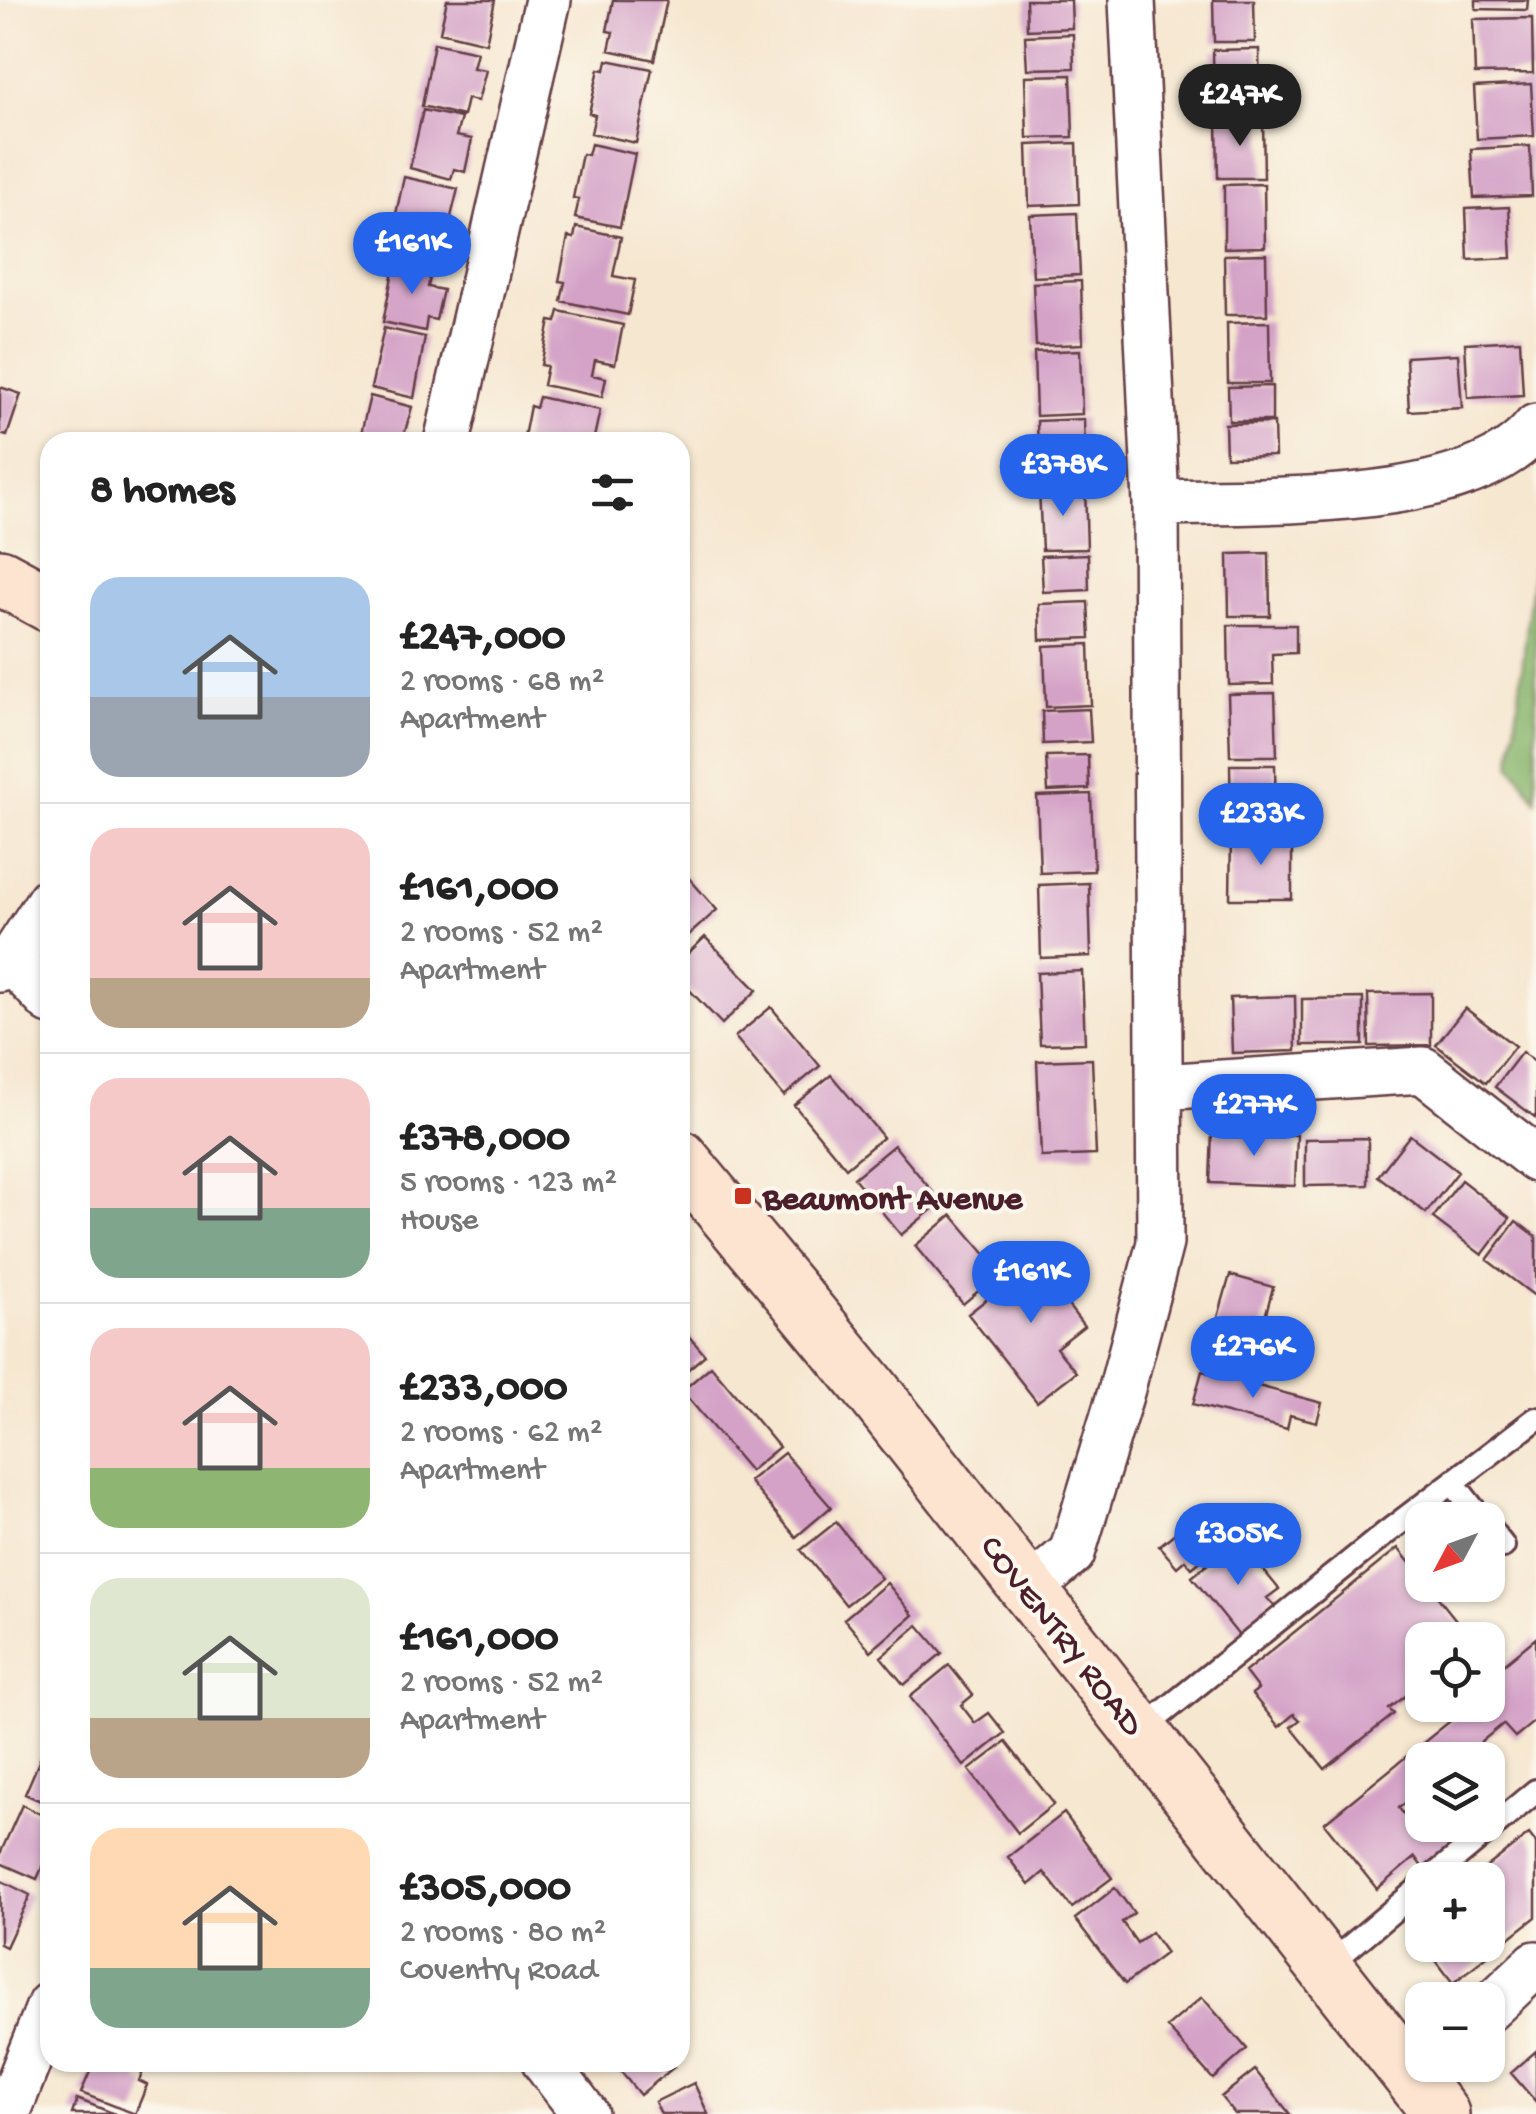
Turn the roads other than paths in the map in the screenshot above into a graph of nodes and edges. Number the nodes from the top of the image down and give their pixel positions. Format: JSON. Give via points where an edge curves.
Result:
{"nodes":[{"id":1,"x":548,"y":0,"type":"edge"},
{"id":2,"x":1132,"y":0,"type":"edge"},
{"id":3,"x":1536,"y":428,"type":"edge"},
{"id":4,"x":449,"y":432,"type":"edge"},
{"id":5,"x":1156,"y":503,"type":"junction"},
{"id":6,"x":0,"y":577,"type":"edge"},
{"id":7,"x":40,"y":599,"type":"edge"},
{"id":8,"x":40,"y":914,"type":"edge"},
{"id":9,"x":5,"y":964,"type":"edge"},
{"id":10,"x":40,"y":992,"type":"edge"},
{"id":11,"x":1160,"y":1087,"type":"junction"},
{"id":12,"x":1536,"y":1159,"type":"edge"},
{"id":13,"x":690,"y":1170,"type":"edge"},
{"id":14,"x":1536,"y":1418,"type":"edge"},
{"id":15,"x":1453,"y":1484,"type":"junction"},
{"id":16,"x":1468,"y":1502,"type":"edge"},
{"id":17,"x":1030,"y":1590,"type":"junction"},
{"id":18,"x":1140,"y":1731,"type":"junction"},
{"id":19,"x":1536,"y":1791,"type":"edge"},
{"id":20,"x":1451,"y":1862,"type":"edge"},
{"id":21,"x":1405,"y":1900,"type":"edge"},
{"id":22,"x":1536,"y":1964,"type":"edge"},
{"id":23,"x":1326,"y":1967,"type":"junction"},
{"id":24,"x":1505,"y":1993,"type":"edge"},
{"id":25,"x":40,"y":2030,"type":"edge"},
{"id":26,"x":553,"y":2072,"type":"edge"},
{"id":27,"x":1427,"y":2086,"type":"edge"},
{"id":28,"x":7,"y":2114,"type":"edge"},
{"id":29,"x":585,"y":2114,"type":"edge"}],
"edges":[{"from":1,"to":4,"type":"street"},
{"from":2,"to":5,"type":"street"},
{"from":3,"to":5,"type":"street","via":[[1523,444],[1479,470],[1390,494]]},
{"from":5,"to":11,"type":"street"},
{"from":6,"to":7,"type":"main road"},
{"from":8,"to":9,"type":"street"},
{"from":9,"to":10,"type":"street"},
{"from":11,"to":12,"type":"street","via":[[1424,1070]]},
{"from":11,"to":17,"type":"street","via":[[1160,1244],[1072,1552]]},
{"from":13,"to":17,"type":"main road","name":"COVENTRY ROAD"},
{"from":14,"to":15,"type":"lane"},
{"from":15,"to":16,"type":"lane"},
{"from":15,"to":18,"type":"lane"},
{"from":17,"to":18,"type":"main road","name":"COVENTRY ROAD"},
{"from":18,"to":23,"type":"main road","name":"COVENTRY ROAD"},
{"from":19,"to":20,"type":"lane"},
{"from":21,"to":23,"type":"lane"},
{"from":22,"to":24,"type":"street"},
{"from":23,"to":27,"type":"main road","name":"COVENTRY ROAD"},
{"from":25,"to":28,"type":"street"},
{"from":26,"to":29,"type":"street"}]}
